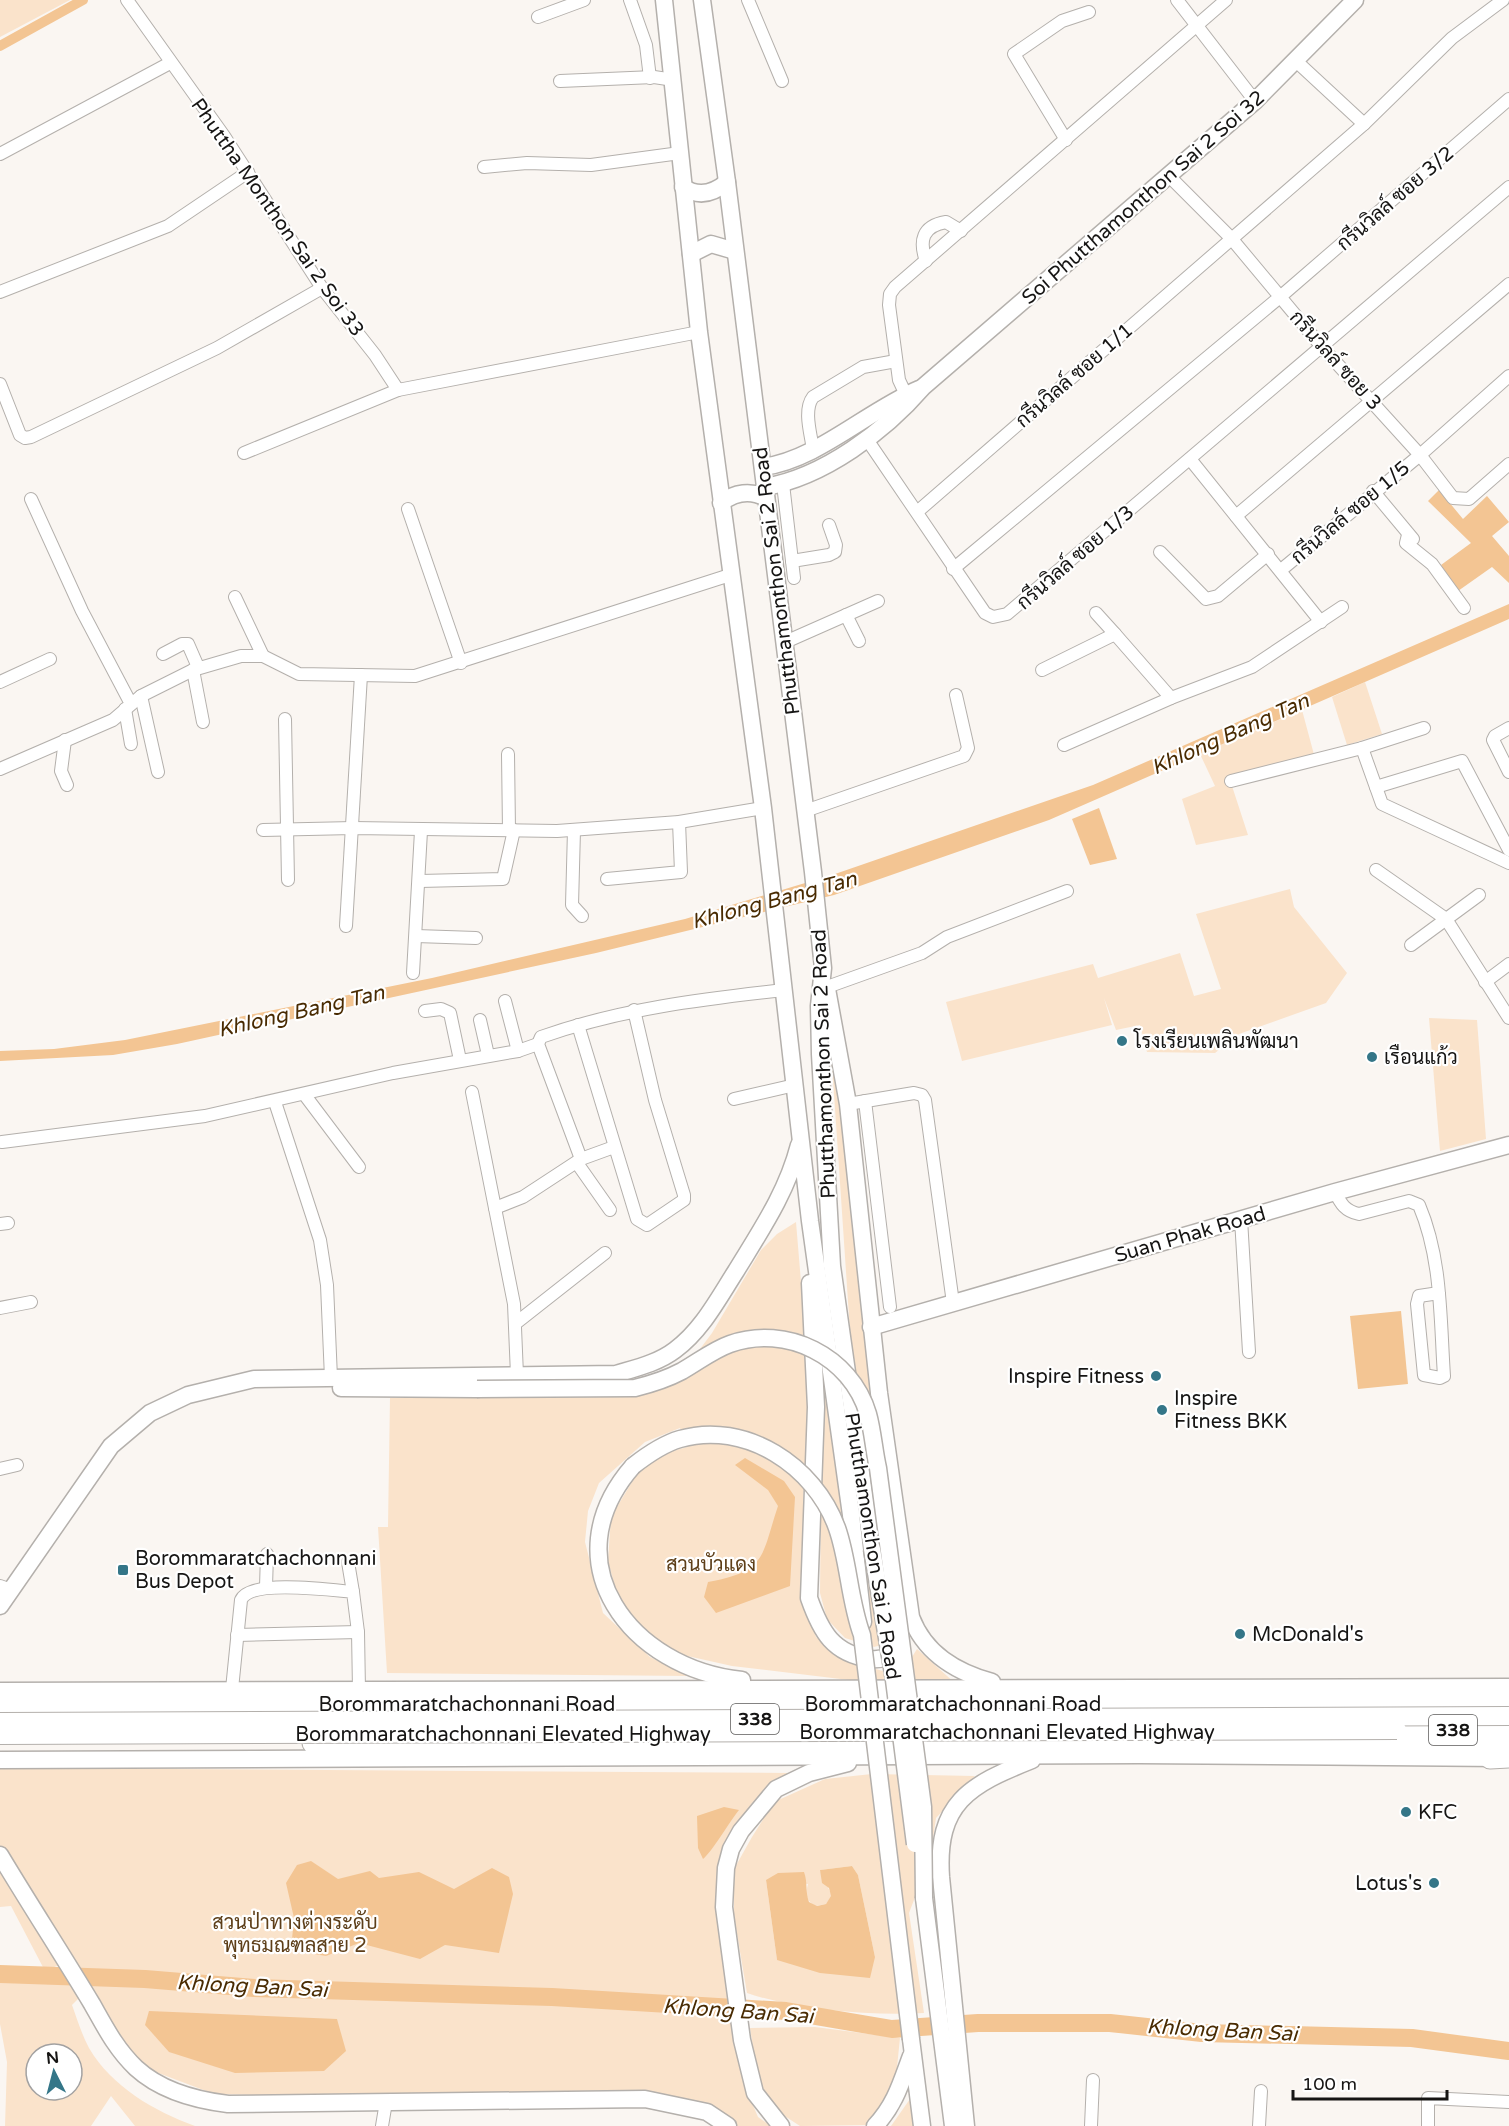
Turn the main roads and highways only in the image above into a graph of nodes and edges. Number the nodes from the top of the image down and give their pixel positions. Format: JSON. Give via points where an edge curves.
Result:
{"nodes":[{"id":1,"x":664,"y":0,"type":"edge"},
{"id":2,"x":702,"y":0,"type":"edge"},
{"id":3,"x":1355,"y":0,"type":"edge"},
{"id":4,"x":727,"y":182,"type":"junction"},
{"id":5,"x":684,"y":187,"type":"junction"},
{"id":6,"x":735,"y":251,"type":"junction"},
{"id":7,"x":691,"y":254,"type":"junction"},
{"id":8,"x":923,"y":387,"type":"junction"},
{"id":9,"x":856,"y":423,"type":"junction"},
{"id":10,"x":866,"y":438,"type":"junction"},
{"id":11,"x":763,"y":467,"type":"junction"},
{"id":12,"x":766,"y":493,"type":"junction"},
{"id":13,"x":721,"y":503,"type":"junction"},
{"id":14,"x":823,"y":968,"type":"junction"},
{"id":15,"x":801,"y":1135,"type":"junction"},
{"id":16,"x":1509,"y":1145,"type":"edge"},
{"id":17,"x":810,"y":1221,"type":"junction"},
{"id":18,"x":871,"y":1327,"type":"junction"},
{"id":19,"x":255,"y":1379,"type":"junction"},
{"id":20,"x":6,"y":1588,"type":"edge"},
{"id":21,"x":0,"y":1606,"type":"edge"},
{"id":22,"x":911,"y":1617,"type":"junction"},
{"id":23,"x":862,"y":1635,"type":"junction"},
{"id":24,"x":1509,"y":1687,"type":"edge"},
{"id":25,"x":812,"y":1688,"type":"junction"},
{"id":26,"x":1009,"y":1688,"type":"junction"},
{"id":27,"x":0,"y":1691,"type":"edge"},
{"id":28,"x":1509,"y":1704,"type":"edge"},
{"id":29,"x":0,"y":1705,"type":"edge"},
{"id":30,"x":1509,"y":1716,"type":"edge"},
{"id":31,"x":0,"y":1722,"type":"edge"},
{"id":32,"x":1509,"y":1731,"type":"edge"},
{"id":33,"x":0,"y":1735,"type":"edge"},
{"id":34,"x":0,"y":1742,"type":"edge"},
{"id":35,"x":1509,"y":1742,"type":"edge"},
{"id":36,"x":1041,"y":1756,"type":"junction"},
{"id":37,"x":871,"y":1757,"type":"junction"},
{"id":38,"x":1503,"y":1757,"type":"edge"},
{"id":39,"x":0,"y":1760,"type":"edge"},
{"id":40,"x":0,"y":1855,"type":"edge"},
{"id":41,"x":924,"y":1898,"type":"junction"},
{"id":42,"x":949,"y":2043,"type":"junction"},
{"id":43,"x":911,"y":2046,"type":"junction"},
{"id":44,"x":728,"y":2126,"type":"edge"},
{"id":45,"x":781,"y":2126,"type":"edge"},
{"id":46,"x":875,"y":2126,"type":"edge"},
{"id":47,"x":922,"y":2126,"type":"edge"},
{"id":48,"x":953,"y":2126,"type":"edge"},
{"id":49,"x":966,"y":2126,"type":"edge"}],
"edges":[{"from":1,"to":5,"type":"main road","name":"Phutthamonthon Sai 2 Road"},
{"from":2,"to":4,"type":"main road","name":"Phutthamonthon Sai 2 Road"},
{"from":3,"to":8,"type":"main road","name":"Soi Phutthamonthon Sai 2 Soi 32","via":[[1255,101]]},
{"from":4,"to":5,"type":"main road","via":[[704,194]]},
{"from":4,"to":6,"type":"main road","name":"Phutthamonthon Sai 2 Road"},
{"from":5,"to":7,"type":"main road","name":"Phutthamonthon Sai 2 Road"},
{"from":6,"to":7,"type":"main road","via":[[711,244]]},
{"from":6,"to":11,"type":"main road","name":"Phutthamonthon Sai 2 Road"},
{"from":7,"to":13,"type":"main road","name":"Phutthamonthon Sai 2 Road"},
{"from":8,"to":9,"type":"main road","name":"Soi Phutthamonthon Sai 2 Soi 32"},
{"from":8,"to":10,"type":"main road","name":"Soi Phutthamonthon Sai 2 Soi 32","via":[[900,414]]},
{"from":9,"to":10,"type":"main road"},
{"from":9,"to":11,"type":"main road","name":"Soi Phutthamonthon Sai 2 Soi 32","via":[[813,450],[779,465]]},
{"from":10,"to":12,"type":"main road","name":"Soi Phutthamonthon Sai 2 Soi 32","via":[[818,470]]},
{"from":11,"to":12,"type":"main road","name":"Phutthamonthon Sai 2 Road"},
{"from":12,"to":13,"type":"main road","name":"Soi Phutthamonthon Sai 2 Soi 32","via":[[729,496]]},
{"from":12,"to":14,"type":"main road","name":"Phutthamonthon Sai 2 Road"},
{"from":13,"to":15,"type":"main road","name":"Phutthamonthon Sai 2 Road","via":[[763,808]]},
{"from":14,"to":18,"type":"main road","via":[[848,1104]]},
{"from":14,"to":41,"type":"main road","name":"Phutthamonthon Sai 2 Road","bridge":true,"via":[[820,1054],[832,1266]]},
{"from":15,"to":17,"type":"main road","name":"Phutthamonthon Sai 2 Road"},
{"from":15,"to":19,"type":"main road","via":[[784,1188],[769,1217],[706,1318],[689,1338],[653,1362],[616,1374]]},
{"from":16,"to":18,"type":"main road","name":"Suan Phak Road"},
{"from":17,"to":22,"type":"main road","via":[[816,1407],[809,1598],[817,1621],[829,1637],[848,1655],[858,1657],[876,1659],[897,1653],[911,1633]]},
{"from":17,"to":23,"type":"main road","name":"Phutthamonthon Sai 2 Road","via":[[835,1394]]},
{"from":18,"to":22,"type":"main road"},
{"from":19,"to":20,"type":"main road","via":[[189,1395],[150,1413],[130,1428],[100,1460]]},
{"from":19,"to":41,"type":"main road","bridge":true,"via":[[274,1386],[301,1388],[635,1388],[681,1371],[728,1344],[761,1337],[802,1343],[821,1353],[848,1377],[868,1414],[923,1807]]},
{"from":20,"to":21,"type":"main road"},
{"from":22,"to":26,"type":"main road","via":[[926,1645],[950,1666]]},
{"from":23,"to":25,"type":"main road","bridge":true,"via":[[837,1527],[810,1482],[789,1463],[743,1437],[718,1434],[679,1439],[654,1450],[633,1466],[618,1482],[607,1504],[598,1547],[607,1590],[627,1625],[673,1660],[698,1671]]},
{"from":23,"to":43,"type":"main road","name":"Phutthamonthon Sai 2 Road","bridge":true},
{"from":24,"to":26,"type":"main road","number":"338"},
{"from":25,"to":26,"type":"main road","number":"338"},
{"from":25,"to":27,"type":"main road","number":"338"},
{"from":28,"to":29,"type":"highway","name":"Borommaratchachonnani Road","number":"338"},
{"from":30,"to":31,"type":"main road","name":"Borommaratchachonnani Elevated Highway","number":"338","bridge":true},
{"from":32,"to":33,"type":"main road","name":"Borommaratchachonnani Elevated Highway","number":"338","bridge":true},
{"from":34,"to":35,"type":"highway","name":"Borommaratchachonnani Road","number":"338"},
{"from":36,"to":37,"type":"main road","number":"338"},
{"from":36,"to":38,"type":"main road","number":"338"},
{"from":36,"to":42,"type":"main road","via":[[979,1783],[959,1803],[945,1828],[940,1859],[953,2003]]},
{"from":37,"to":39,"type":"main road","number":"338"},
{"from":37,"to":45,"type":"main road","via":[[809,1773],[776,1789],[731,1849],[723,1888],[724,1908],[742,2040],[755,2093]]},
{"from":40,"to":44,"type":"main road","via":[[106,2032],[137,2069],[180,2094],[228,2104],[645,2099],[697,2109]]},
{"from":41,"to":42,"type":"main road","name":"Phutthamonthon Sai 2 Road"},
{"from":42,"to":48,"type":"main road","name":"Phutthamonthon Sai 2 Road"},
{"from":42,"to":49,"type":"main road"},
{"from":43,"to":46,"type":"main road","via":[[899,2094]]},
{"from":43,"to":47,"type":"main road","name":"Phutthamonthon Sai 2 Road"}]}
